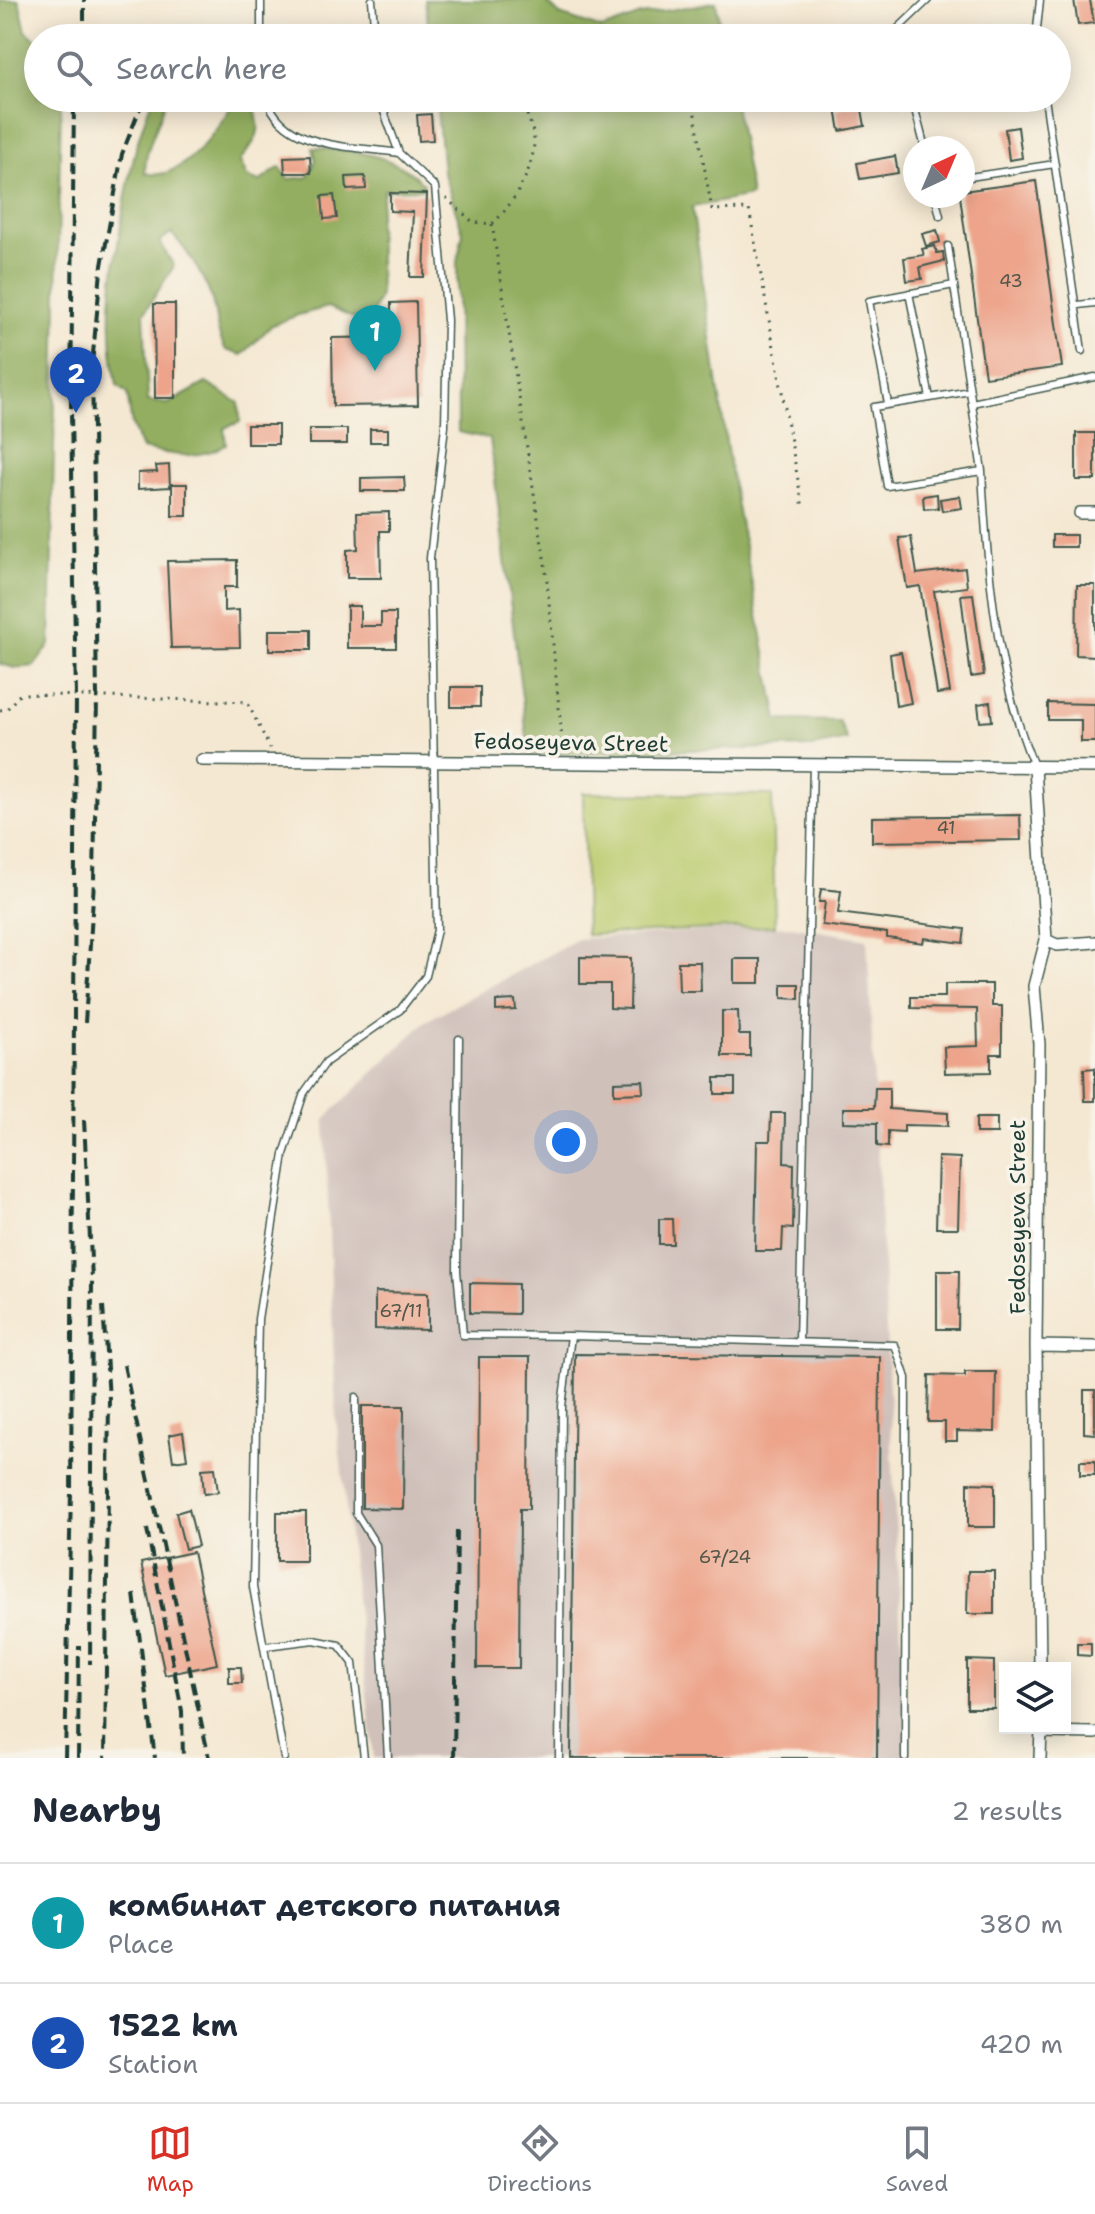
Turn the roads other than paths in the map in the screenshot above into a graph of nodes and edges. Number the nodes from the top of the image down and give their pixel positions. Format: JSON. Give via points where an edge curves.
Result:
{"nodes":[{"id":1,"x":261,"y":0,"type":"edge"},
{"id":2,"x":372,"y":0,"type":"edge"},
{"id":3,"x":928,"y":0,"type":"edge"},
{"id":4,"x":1040,"y":0,"type":"edge"},
{"id":5,"x":261,"y":24,"type":"edge"},
{"id":6,"x":374,"y":24,"type":"edge"},
{"id":7,"x":903,"y":24,"type":"edge"},
{"id":8,"x":1037,"y":24,"type":"edge"},
{"id":9,"x":271,"y":112,"type":"edge"},
{"id":10,"x":384,"y":112,"type":"edge"},
{"id":11,"x":916,"y":112,"type":"edge"},
{"id":12,"x":1047,"y":112,"type":"edge"},
{"id":13,"x":922,"y":136,"type":"edge"},
{"id":14,"x":399,"y":153,"type":"junction"},
{"id":15,"x":1055,"y":164,"type":"junction"},
{"id":16,"x":975,"y":176,"type":"edge"},
{"id":17,"x":938,"y":208,"type":"edge"},
{"id":18,"x":940,"y":216,"type":"dead end"},
{"id":19,"x":948,"y":246,"type":"dead end"},
{"id":20,"x":954,"y":285,"type":"junction"},
{"id":21,"x":909,"y":293,"type":"junction"},
{"id":22,"x":1095,"y":303,"type":"edge"},
{"id":23,"x":1078,"y":305,"type":"junction"},
{"id":24,"x":1082,"y":351,"type":"dead end"},
{"id":25,"x":1095,"y":377,"type":"edge"},
{"id":26,"x":970,"y":391,"type":"junction"},
{"id":27,"x":930,"y":398,"type":"junction"},
{"id":28,"x":972,"y":403,"type":"junction"},
{"id":29,"x":888,"y":404,"type":"junction"},
{"id":30,"x":982,"y":471,"type":"junction"},
{"id":31,"x":1080,"y":513,"type":"dead end"},
{"id":32,"x":1095,"y":513,"type":"edge"},
{"id":33,"x":202,"y":760,"type":"dead end"},
{"id":34,"x":434,"y":761,"type":"junction"},
{"id":35,"x":813,"y":765,"type":"junction"},
{"id":36,"x":1095,"y":767,"type":"edge"},
{"id":37,"x":1035,"y":768,"type":"junction"},
{"id":38,"x":1046,"y":940,"type":"junction"},
{"id":39,"x":1095,"y":942,"type":"edge"},
{"id":40,"x":459,"y":1039,"type":"dead end"},
{"id":41,"x":571,"y":1336,"type":"junction"},
{"id":42,"x":799,"y":1341,"type":"junction"},
{"id":43,"x":1036,"y":1346,"type":"junction"},
{"id":44,"x":1095,"y":1347,"type":"edge"},
{"id":45,"x":356,"y":1397,"type":"dead end"},
{"id":46,"x":266,"y":1646,"type":"junction"},
{"id":47,"x":1040,"y":1662,"type":"edge"},
{"id":48,"x":1071,"y":1732,"type":"edge"},
{"id":49,"x":1095,"y":1733,"type":"edge"},
{"id":50,"x":1041,"y":1734,"type":"edge"},
{"id":51,"x":284,"y":1758,"type":"edge"},
{"id":52,"x":364,"y":1758,"type":"edge"},
{"id":53,"x":388,"y":1758,"type":"edge"},
{"id":54,"x":559,"y":1758,"type":"edge"},
{"id":55,"x":905,"y":1758,"type":"edge"},
{"id":56,"x":1040,"y":1758,"type":"edge"}],
"edges":[{"from":1,"to":5,"type":"lane"},
{"from":2,"to":6,"type":"lane"},
{"from":3,"to":7,"type":"lane"},
{"from":4,"to":8,"type":"lane"},
{"from":9,"to":14,"type":"lane","via":[[287,129],[313,141]]},
{"from":10,"to":14,"type":"lane"},
{"from":11,"to":13,"type":"lane"},
{"from":12,"to":15,"type":"lane"},
{"from":14,"to":34,"type":"lane","via":[[435,187],[447,320],[445,426],[430,558]]},
{"from":15,"to":16,"type":"lane"},
{"from":15,"to":23,"type":"lane"},
{"from":17,"to":18,"type":"lane"},
{"from":19,"to":20,"type":"lane"},
{"from":20,"to":21,"type":"lane"},
{"from":20,"to":26,"type":"lane"},
{"from":21,"to":27,"type":"lane"},
{"from":21,"to":29,"type":"lane","via":[[869,301]]},
{"from":22,"to":23,"type":"lane"},
{"from":23,"to":24,"type":"lane"},
{"from":25,"to":28,"type":"lane"},
{"from":26,"to":27,"type":"lane"},
{"from":26,"to":28,"type":"lane"},
{"from":27,"to":29,"type":"lane"},
{"from":28,"to":30,"type":"lane"},
{"from":29,"to":30,"type":"lane","via":[[874,407],[887,486]]},
{"from":30,"to":37,"type":"lane","via":[[997,618],[1019,730]]},
{"from":31,"to":32,"type":"street"},
{"from":33,"to":34,"type":"street","name":"Fedoseyeva Street"},
{"from":34,"to":35,"type":"street","name":"Fedoseyeva Street"},
{"from":34,"to":46,"type":"lane","via":[[437,930],[426,976],[400,1010],[326,1062],[304,1093],[284,1154],[258,1319],[253,1587]]},
{"from":35,"to":37,"type":"street","name":"Fedoseyeva Street"},
{"from":35,"to":42,"type":"lane"},
{"from":36,"to":37,"type":"street","name":"Fedoseyeva Street"},
{"from":37,"to":38,"type":"street","name":"Fedoseyeva Street"},
{"from":38,"to":39,"type":"street","via":[[1057,945]]},
{"from":38,"to":43,"type":"street","name":"Fedoseyeva Street","via":[[1034,986],[1039,1044]]},
{"from":40,"to":41,"type":"lane","via":[[457,1271],[463,1335]]},
{"from":41,"to":42,"type":"lane"},
{"from":41,"to":54,"type":"lane","via":[[561,1419]]},
{"from":42,"to":55,"type":"lane","via":[[895,1345],[906,1378]]},
{"from":43,"to":44,"type":"street"},
{"from":43,"to":47,"type":"street","name":"Fedoseyeva Street"},
{"from":45,"to":53,"type":"lane","via":[[356,1513],[376,1545]]},
{"from":46,"to":51,"type":"lane"},
{"from":46,"to":52,"type":"lane","via":[[314,1640],[339,1645],[353,1663]]},
{"from":48,"to":49,"type":"street"},
{"from":50,"to":56,"type":"street"}]}
